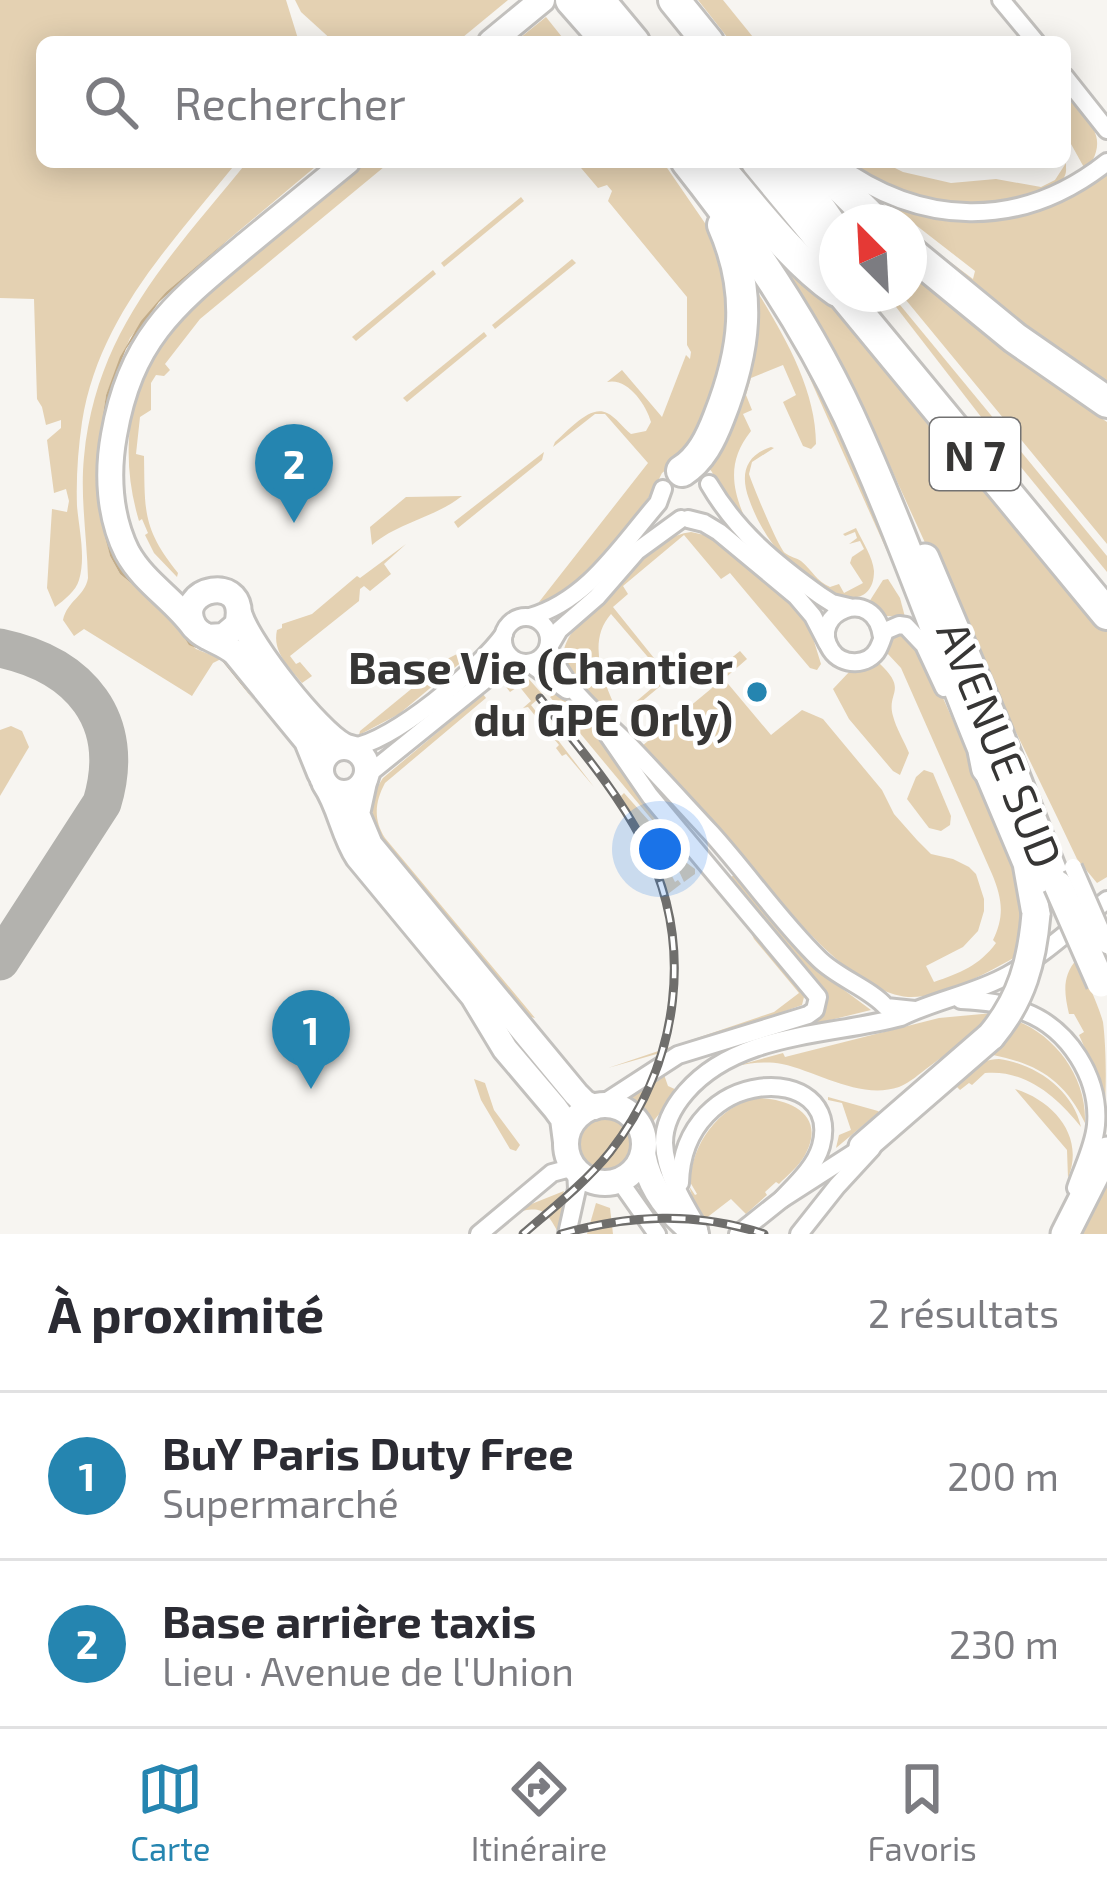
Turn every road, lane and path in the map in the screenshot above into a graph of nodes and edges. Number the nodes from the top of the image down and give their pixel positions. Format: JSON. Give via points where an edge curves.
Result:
{"nodes":[{"id":1,"x":542,"y":0,"type":"edge"},
{"id":2,"x":554,"y":0,"type":"edge"},
{"id":3,"x":572,"y":0,"type":"edge"},
{"id":4,"x":599,"y":0,"type":"edge"},
{"id":5,"x":623,"y":0,"type":"edge"},
{"id":6,"x":658,"y":0,"type":"edge"},
{"id":7,"x":674,"y":0,"type":"edge"},
{"id":8,"x":1001,"y":0,"type":"edge"},
{"id":9,"x":499,"y":36,"type":"edge"},
{"id":10,"x":584,"y":36,"type":"edge"},
{"id":11,"x":603,"y":36,"type":"edge"},
{"id":12,"x":629,"y":36,"type":"edge"},
{"id":13,"x":653,"y":36,"type":"edge"},
{"id":14,"x":687,"y":36,"type":"edge"},
{"id":15,"x":703,"y":36,"type":"edge"},
{"id":16,"x":1031,"y":36,"type":"edge"},
{"id":17,"x":1071,"y":85,"type":"edge"},
{"id":18,"x":1107,"y":130,"type":"edge"},
{"id":19,"x":1107,"y":162,"type":"edge"},
{"id":20,"x":340,"y":168,"type":"edge"},
{"id":21,"x":739,"y":168,"type":"edge"},
{"id":22,"x":762,"y":168,"type":"edge"},
{"id":23,"x":792,"y":168,"type":"edge"},
{"id":24,"x":821,"y":168,"type":"edge"},
{"id":25,"x":842,"y":168,"type":"edge"},
{"id":26,"x":712,"y":177,"type":"edge"},
{"id":27,"x":858,"y":204,"type":"edge"},
{"id":28,"x":819,"y":208,"type":"edge"},
{"id":29,"x":819,"y":237,"type":"edge"},
{"id":30,"x":819,"y":258,"type":"edge"},
{"id":31,"x":927,"y":266,"type":"edge"},
{"id":32,"x":819,"y":275,"type":"edge"},
{"id":33,"x":866,"y":312,"type":"edge"},
{"id":34,"x":867,"y":312,"type":"edge"},
{"id":35,"x":809,"y":341,"type":"junction"},
{"id":36,"x":1107,"y":402,"type":"edge"},
{"id":37,"x":120,"y":407,"type":"junction"},
{"id":38,"x":684,"y":481,"type":"junction"},
{"id":39,"x":684,"y":519,"type":"junction"},
{"id":40,"x":925,"y":558,"type":"joint"},
{"id":41,"x":1107,"y":585,"type":"edge"},
{"id":42,"x":205,"y":592,"type":"junction"},
{"id":43,"x":850,"y":608,"type":"junction"},
{"id":44,"x":1107,"y":614,"type":"edge"},
{"id":45,"x":240,"y":616,"type":"junction"},
{"id":46,"x":530,"y":617,"type":"junction"},
{"id":47,"x":201,"y":632,"type":"junction"},
{"id":48,"x":504,"y":634,"type":"junction"},
{"id":49,"x":882,"y":637,"type":"junction"},
{"id":50,"x":829,"y":646,"type":"junction"},
{"id":51,"x":549,"y":647,"type":"junction"},
{"id":52,"x":527,"y":663,"type":"junction"},
{"id":53,"x":577,"y":694,"type":"junction"},
{"id":54,"x":348,"y":747,"type":"junction"},
{"id":55,"x":987,"y":768,"type":"junction"},
{"id":56,"x":323,"y":778,"type":"junction"},
{"id":57,"x":365,"y":779,"type":"junction"},
{"id":58,"x":1066,"y":876,"type":"junction"},
{"id":59,"x":1107,"y":900,"type":"edge"},
{"id":60,"x":1107,"y":945,"type":"edge"},
{"id":61,"x":1104,"y":990,"type":"edge"},
{"id":62,"x":948,"y":1000,"type":"junction"},
{"id":63,"x":915,"y":1010,"type":"junction"},
{"id":64,"x":597,"y":1106,"type":"junction"},
{"id":65,"x":895,"y":1121,"type":"junction"},
{"id":66,"x":566,"y":1142,"type":"junction"},
{"id":67,"x":863,"y":1147,"type":"joint"},
{"id":68,"x":1107,"y":1151,"type":"edge"},
{"id":69,"x":643,"y":1154,"type":"junction"},
{"id":70,"x":575,"y":1168,"type":"junction"},
{"id":71,"x":620,"y":1180,"type":"junction"},
{"id":72,"x":682,"y":1196,"type":"junction"},
{"id":73,"x":782,"y":1199,"type":"junction"},
{"id":74,"x":1063,"y":1232,"type":"edge"},
{"id":75,"x":740,"y":1233,"type":"edge"},
{"id":76,"x":478,"y":1234,"type":"edge"},
{"id":77,"x":567,"y":1234,"type":"edge"},
{"id":78,"x":657,"y":1234,"type":"edge"},
{"id":79,"x":699,"y":1234,"type":"edge"},
{"id":80,"x":799,"y":1234,"type":"edge"}],
"edges":[{"from":1,"to":9,"type":"street"},
{"from":2,"to":10,"type":"highway"},
{"from":3,"to":11,"type":"highway"},
{"from":4,"to":12,"type":"highway"},
{"from":5,"to":13,"type":"highway"},
{"from":6,"to":14,"type":"highway"},
{"from":7,"to":15,"type":"highway"},
{"from":8,"to":16,"type":"street"},
{"from":17,"to":18,"type":"street"},
{"from":19,"to":25,"type":"street","via":[[1054,196],[976,213],[905,201]]},
{"from":20,"to":37,"type":"street","via":[[173,306],[137,358]]},
{"from":21,"to":30,"type":"highway","number":"N 7"},
{"from":22,"to":29,"type":"highway"},
{"from":23,"to":28,"type":"highway"},
{"from":24,"to":27,"type":"highway"},
{"from":26,"to":32,"type":"highway"},
{"from":26,"to":35,"type":"highway"},
{"from":26,"to":38,"type":"highway","via":[[739,275],[743,331],[733,382]]},
{"from":31,"to":36,"type":"highway"},
{"from":33,"to":44,"type":"highway","number":"N 7"},
{"from":34,"to":41,"type":"highway","number":"N 7"},
{"from":35,"to":40,"type":"highway","via":[[829,354],[860,410]]},
{"from":35,"to":55,"type":"highway","via":[[867,459]]},
{"from":37,"to":42,"type":"street","via":[[119,474],[136,541],[166,581]]},
{"from":37,"to":47,"type":"street","via":[[110,460],[119,531],[139,570]]},
{"from":38,"to":39,"type":"street","via":[[664,504]]},
{"from":38,"to":39,"type":"street","via":[[711,497],[705,510]]},
{"from":38,"to":43,"type":"street","via":[[821,596]]},
{"from":38,"to":46,"type":"street","via":[[584,589]]},
{"from":39,"to":50,"type":"street","via":[[719,532],[796,596]]},
{"from":39,"to":51,"type":"street","via":[[637,551]]},
{"from":40,"to":58,"type":"main road","name":"AVENUE SUD"},
{"from":42,"to":45,"type":"street","via":[[230,594]]},
{"from":42,"to":47,"type":"street","via":[[191,619]]},
{"from":43,"to":49,"type":"street","via":[[873,614]]},
{"from":43,"to":50,"type":"street","via":[[830,622]]},
{"from":45,"to":47,"type":"street","via":[[232,632]]},
{"from":45,"to":54,"type":"street","via":[[251,642],[322,729]]},
{"from":46,"to":48,"type":"street","via":[[514,620]]},
{"from":46,"to":51,"type":"street","via":[[546,628]]},
{"from":47,"to":56,"type":"street","via":[[236,653],[307,741]]},
{"from":48,"to":52,"type":"street","via":[[508,654]]},
{"from":48,"to":54,"type":"street","via":[[402,726]]},
{"from":49,"to":50,"type":"street","via":[[875,654],[859,663]]},
{"from":49,"to":55,"type":"street","via":[[899,625],[919,636]]},
{"from":51,"to":52,"type":"street"},
{"from":51,"to":53,"type":"street"},
{"from":52,"to":53,"type":"street"},
{"from":52,"to":57,"type":"street","via":[[490,676]]},
{"from":53,"to":63,"type":"street","via":[[823,963],[886,1007]]},
{"from":53,"to":64,"type":"street","via":[[818,997],[808,1016],[678,1055]]},
{"from":54,"to":56,"type":"street","via":[[328,752]]},
{"from":54,"to":57,"type":"street","via":[[363,756]]},
{"from":55,"to":65,"type":"main road","bridge":true,"via":[[1027,863],[1033,946],[1002,1023]]},
{"from":56,"to":57,"type":"street","via":[[344,793]]},
{"from":56,"to":66,"type":"street","via":[[358,857],[555,1108]]},
{"from":57,"to":64,"type":"street","via":[[358,814],[370,845],[576,1094]]},
{"from":58,"to":60,"type":"street","bridge":true},
{"from":58,"to":61,"type":"main road","name":"AVENUE SUD","bridge":true},
{"from":59,"to":62,"type":"street","via":[[1024,965]]},
{"from":62,"to":63,"type":"street"},
{"from":62,"to":74,"type":"street","via":[[1024,1011],[1055,1030],[1084,1068],[1096,1130]]},
{"from":63,"to":72,"type":"street","via":[[766,1046],[711,1068],[667,1124],[667,1162]]},
{"from":64,"to":66,"type":"street","via":[[574,1121]]},
{"from":64,"to":69,"type":"street","via":[[634,1118]]},
{"from":65,"to":67,"type":"main road"},
{"from":65,"to":80,"type":"street"},
{"from":66,"to":70,"type":"street"},
{"from":67,"to":73,"type":"street"},
{"from":68,"to":74,"type":"main road"},
{"from":69,"to":71,"type":"street"},
{"from":69,"to":79,"type":"street","via":[[669,1208]]},
{"from":70,"to":71,"type":"street","via":[[592,1181]]},
{"from":70,"to":76,"type":"street","via":[[552,1173]]},
{"from":70,"to":77,"type":"street"},
{"from":71,"to":78,"type":"street"},
{"from":72,"to":73,"type":"street","via":[[680,1168],[704,1119],[733,1094],[773,1086],[811,1101],[822,1128],[814,1161]]},
{"from":72,"to":79,"type":"street"},
{"from":73,"to":75,"type":"street"}]}
